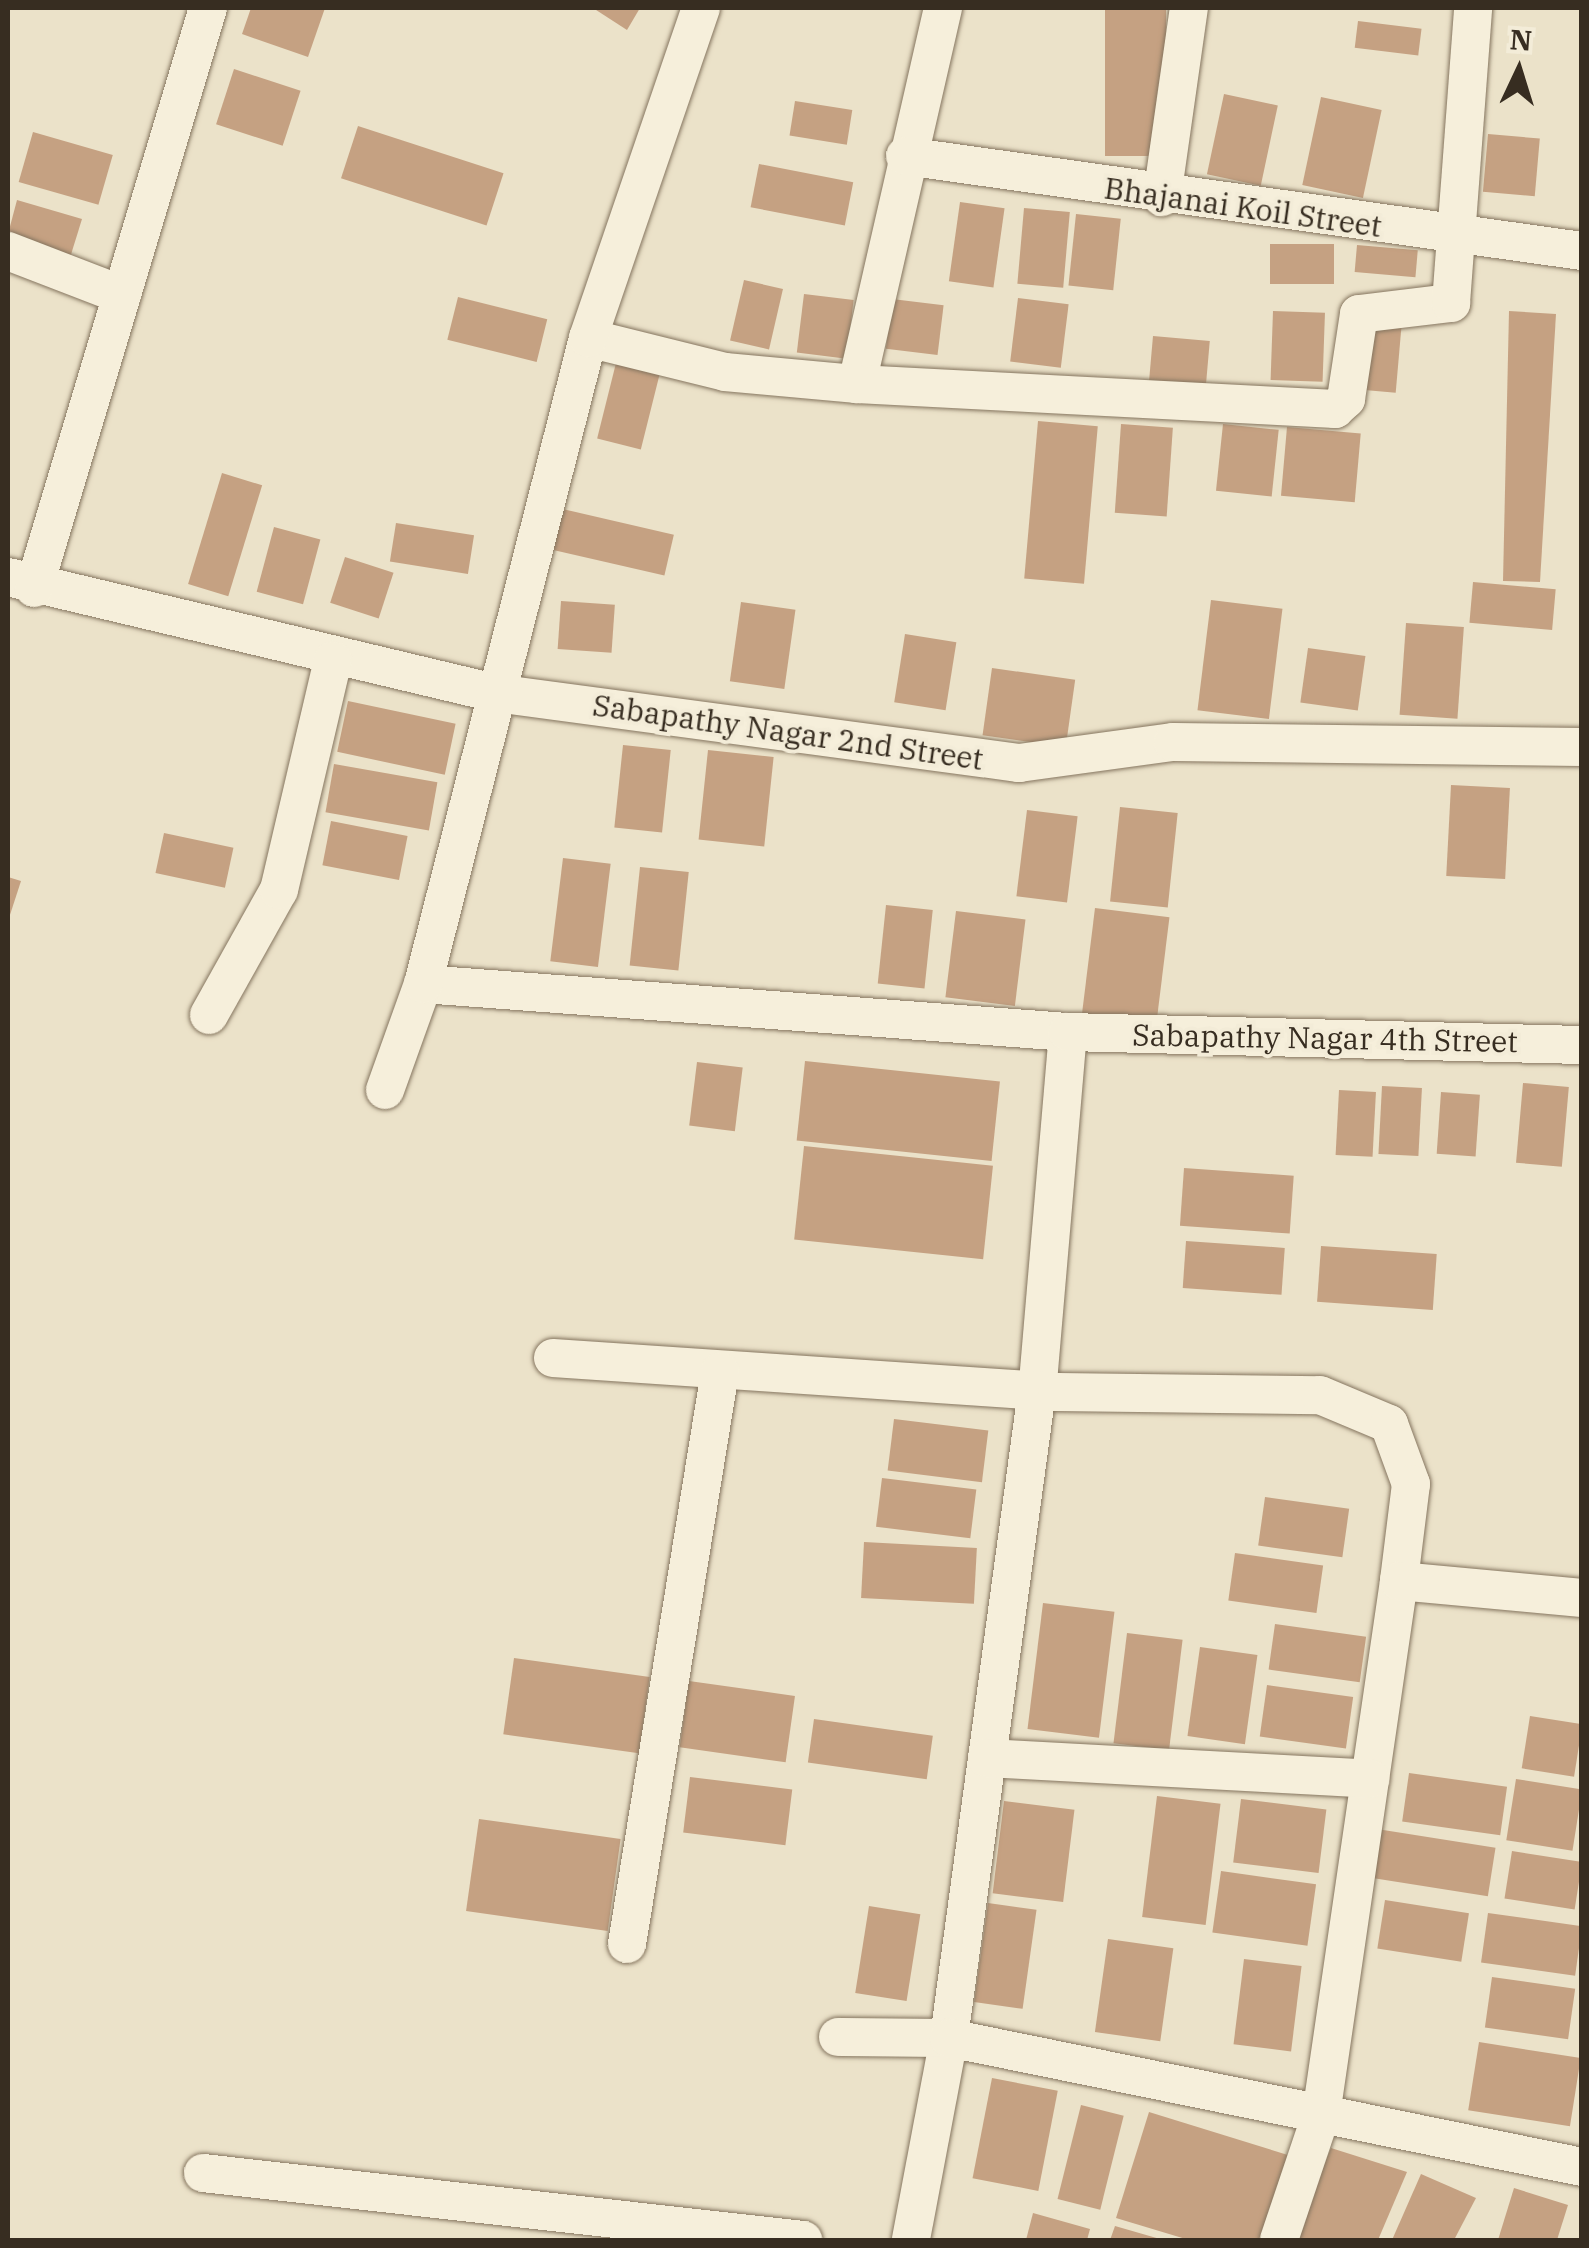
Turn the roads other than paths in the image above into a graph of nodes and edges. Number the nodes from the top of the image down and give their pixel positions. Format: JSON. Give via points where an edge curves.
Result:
{"nodes":[{"id":1,"x":208,"y":8,"type":"edge"},
{"id":2,"x":700,"y":8,"type":"edge"},
{"id":3,"x":943,"y":8,"type":"edge"},
{"id":4,"x":1188,"y":8,"type":"edge"},
{"id":5,"x":1473,"y":8,"type":"edge"},
{"id":6,"x":905,"y":156,"type":"junction"},
{"id":7,"x":1162,"y":197,"type":"junction"},
{"id":8,"x":1458,"y":236,"type":"junction"},
{"id":9,"x":8,"y":251,"type":"edge"},
{"id":10,"x":1582,"y":251,"type":"edge"},
{"id":11,"x":122,"y":295,"type":"junction"},
{"id":12,"x":588,"y":338,"type":"junction"},
{"id":13,"x":857,"y":384,"type":"junction"},
{"id":14,"x":21,"y":583,"type":"edge"},
{"id":15,"x":333,"y":660,"type":"junction"},
{"id":16,"x":495,"y":693,"type":"junction"},
{"id":17,"x":1582,"y":747,"type":"edge"},
{"id":18,"x":422,"y":984,"type":"junction"},
{"id":19,"x":208,"y":1015,"type":"dead end"},
{"id":20,"x":1068,"y":1032,"type":"junction"},
{"id":21,"x":1582,"y":1045,"type":"edge"},
{"id":22,"x":385,"y":1090,"type":"dead end"},
{"id":23,"x":553,"y":1358,"type":"dead end"},
{"id":24,"x":720,"y":1372,"type":"junction"},
{"id":25,"x":1037,"y":1390,"type":"junction"},
{"id":26,"x":1399,"y":1581,"type":"junction"},
{"id":27,"x":1582,"y":1598,"type":"edge"},
{"id":28,"x":987,"y":1758,"type":"junction"},
{"id":29,"x":1370,"y":1778,"type":"junction"},
{"id":30,"x":627,"y":1944,"type":"dead end"},
{"id":31,"x":838,"y":2036,"type":"dead end"},
{"id":32,"x":949,"y":2038,"type":"junction"},
{"id":33,"x":1320,"y":2116,"type":"junction"},
{"id":34,"x":1582,"y":2167,"type":"edge"},
{"id":35,"x":203,"y":2172,"type":"dead end"},
{"id":36,"x":803,"y":2240,"type":"edge"},
{"id":37,"x":911,"y":2240,"type":"edge"},
{"id":38,"x":1279,"y":2240,"type":"edge"}],
"edges":[{"from":1,"to":11,"type":"street"},
{"from":2,"to":12,"type":"street"},
{"from":3,"to":6,"type":"street"},
{"from":4,"to":7,"type":"street"},
{"from":5,"to":8,"type":"street"},
{"from":6,"to":7,"type":"street","name":"Bhajanai Koil Street"},
{"from":6,"to":13,"type":"street"},
{"from":7,"to":8,"type":"street","name":"Bhajanai Koil Street"},
{"from":8,"to":10,"type":"street","name":"Bhajanai Koil Street"},
{"from":8,"to":13,"type":"street","via":[[1451,303],[1359,314],[1346,400],[1335,409]]},
{"from":9,"to":11,"type":"street"},
{"from":11,"to":14,"type":"street"},
{"from":12,"to":13,"type":"street","via":[[725,372]]},
{"from":12,"to":16,"type":"street"},
{"from":14,"to":15,"type":"street","name":"Sabapathy Nagar 2nd Street"},
{"from":15,"to":16,"type":"street","name":"Sabapathy Nagar 2nd Street"},
{"from":15,"to":19,"type":"street","via":[[279,890]]},
{"from":16,"to":17,"type":"street","name":"Sabapathy Nagar 2nd Street","via":[[1018,764],[1174,742]]},
{"from":16,"to":18,"type":"street"},
{"from":18,"to":20,"type":"street","name":"Sabapathy Nagar 4th Street"},
{"from":18,"to":22,"type":"street"},
{"from":20,"to":21,"type":"street","name":"Sabapathy Nagar 4th Street"},
{"from":20,"to":25,"type":"street"},
{"from":23,"to":24,"type":"street"},
{"from":24,"to":25,"type":"street"},
{"from":24,"to":30,"type":"street"},
{"from":25,"to":26,"type":"street","via":[[1320,1395],[1389,1424],[1411,1484]]},
{"from":25,"to":28,"type":"street"},
{"from":26,"to":27,"type":"street"},
{"from":26,"to":29,"type":"street"},
{"from":28,"to":29,"type":"street"},
{"from":28,"to":32,"type":"street"},
{"from":29,"to":33,"type":"street"},
{"from":31,"to":32,"type":"street"},
{"from":32,"to":33,"type":"street"},
{"from":32,"to":37,"type":"street"},
{"from":33,"to":34,"type":"street"},
{"from":33,"to":38,"type":"street"},
{"from":35,"to":36,"type":"street"}]}
